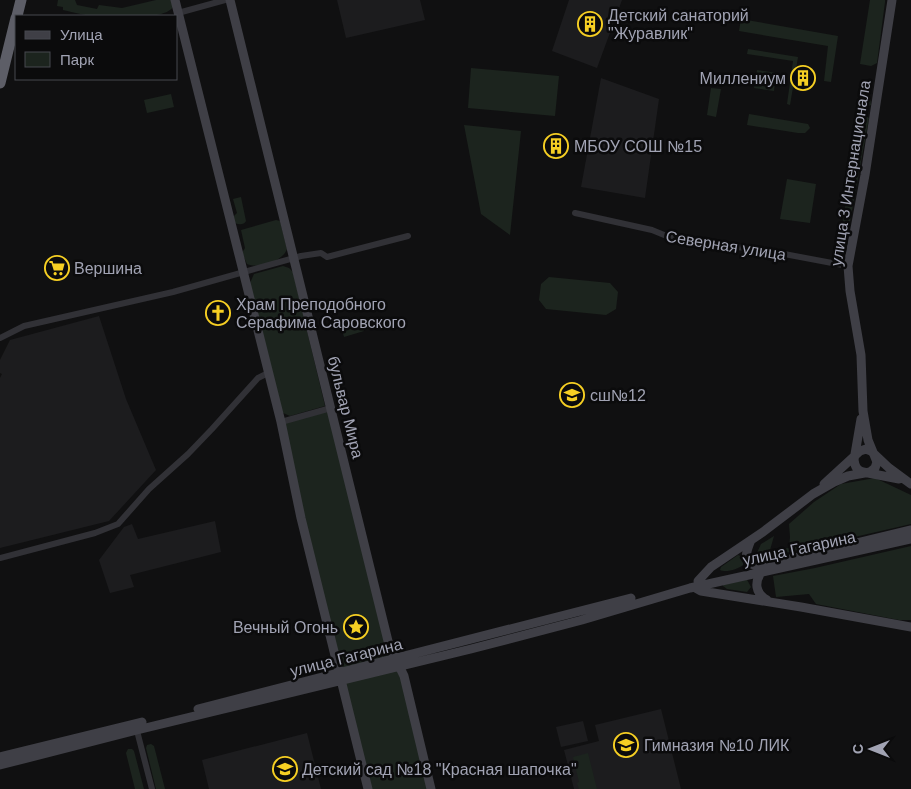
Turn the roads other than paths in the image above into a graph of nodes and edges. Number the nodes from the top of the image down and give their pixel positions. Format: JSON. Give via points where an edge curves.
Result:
{"nodes":[{"id":1,"x":21,"y":0,"type":"edge"},
{"id":2,"x":175,"y":0,"type":"edge"},
{"id":3,"x":225,"y":0,"type":"edge"},
{"id":4,"x":230,"y":0,"type":"edge"},
{"id":5,"x":892,"y":0,"type":"edge"},
{"id":6,"x":178,"y":13,"type":"junction"},
{"id":7,"x":17,"y":15,"type":"edge"},
{"id":8,"x":15,"y":21,"type":"edge"},
{"id":9,"x":0,"y":83,"type":"edge"},
{"id":10,"x":575,"y":213,"type":"dead end"},
{"id":11,"x":408,"y":236,"type":"dead end"},
{"id":12,"x":292,"y":258,"type":"junction"},
{"id":13,"x":848,"y":266,"type":"junction"},
{"id":14,"x":243,"y":273,"type":"junction"},
{"id":15,"x":0,"y":338,"type":"edge"},
{"id":16,"x":268,"y":374,"type":"junction"},
{"id":17,"x":331,"y":408,"type":"junction"},
{"id":18,"x":863,"y":411,"type":"junction"},
{"id":19,"x":281,"y":422,"type":"junction"},
{"id":20,"x":855,"y":455,"type":"junction"},
{"id":21,"x":876,"y":455,"type":"junction"},
{"id":22,"x":863,"y":472,"type":"junction"},
{"id":23,"x":902,"y":480,"type":"junction"},
{"id":24,"x":911,"y":484,"type":"edge"},
{"id":25,"x":813,"y":494,"type":"junction"},
{"id":26,"x":911,"y":530,"type":"edge"},
{"id":27,"x":911,"y":539,"type":"edge"},
{"id":28,"x":751,"y":540,"type":"junction"},
{"id":29,"x":0,"y":558,"type":"edge"},
{"id":30,"x":761,"y":569,"type":"junction"},
{"id":31,"x":696,"y":584,"type":"junction"},
{"id":32,"x":770,"y":602,"type":"junction"},
{"id":33,"x":911,"y":628,"type":"edge"},
{"id":34,"x":399,"y":663,"type":"junction"},
{"id":35,"x":341,"y":677,"type":"junction"},
{"id":36,"x":136,"y":727,"type":"junction"},
{"id":37,"x":0,"y":756,"type":"edge"},
{"id":38,"x":0,"y":765,"type":"edge"},
{"id":39,"x":152,"y":789,"type":"edge"},
{"id":40,"x":368,"y":789,"type":"edge"},
{"id":41,"x":431,"y":789,"type":"edge"}],
"edges":[{"from":1,"to":7,"type":"highway"},
{"from":2,"to":6,"type":"main road"},
{"from":3,"to":6,"type":"street"},
{"from":4,"to":12,"type":"main road","name":"бульвар Мира"},
{"from":5,"to":13,"type":"main road","name":"улица 3 Интернационала"},
{"from":6,"to":14,"type":"main road"},
{"from":8,"to":9,"type":"highway"},
{"from":10,"to":13,"type":"street","name":"Северная улица","via":[[652,230],[684,241],[763,250]]},
{"from":11,"to":12,"type":"street","via":[[327,257],[321,252]]},
{"from":12,"to":14,"type":"street"},
{"from":12,"to":17,"type":"main road","name":"бульвар Мира"},
{"from":13,"to":18,"type":"main road","name":"улица 3 Интернационала","via":[[861,354]]},
{"from":14,"to":15,"type":"street","via":[[24,326]]},
{"from":14,"to":16,"type":"main road"},
{"from":16,"to":19,"type":"main road"},
{"from":16,"to":29,"type":"street","via":[[258,378],[118,524]]},
{"from":17,"to":19,"type":"street"},
{"from":17,"to":34,"type":"main road","name":"бульвар Мира","via":[[389,645]]},
{"from":18,"to":20,"type":"main road","name":"улица 3 Интернационала"},
{"from":18,"to":21,"type":"main road","name":"улица 3 Интернационала","via":[[868,440]]},
{"from":19,"to":35,"type":"main road","via":[[301,518]]},
{"from":20,"to":21,"type":"main road","via":[[866,449]]},
{"from":20,"to":22,"type":"main road","via":[[855,466]]},
{"from":20,"to":25,"type":"main road","name":"улица Гагарина"},
{"from":21,"to":22,"type":"main road","via":[[875,468]]},
{"from":21,"to":23,"type":"main road"},
{"from":22,"to":23,"type":"main road"},
{"from":22,"to":25,"type":"main road","name":"улица Гагарина","via":[[834,482]]},
{"from":23,"to":24,"type":"main road"},
{"from":25,"to":28,"type":"main road","name":"улица Гагарина"},
{"from":26,"to":30,"type":"main road","name":"улица Гагарина"},
{"from":27,"to":30,"type":"main road","name":"улица Гагарина","via":[[808,563]]},
{"from":28,"to":30,"type":"main road","via":[[748,562]]},
{"from":28,"to":31,"type":"main road","name":"улица Гагарина","via":[[712,567]]},
{"from":30,"to":31,"type":"main road","name":"улица Гагарина"},
{"from":30,"to":32,"type":"main road","via":[[758,590],[761,597]]},
{"from":31,"to":32,"type":"main road","via":[[701,591]]},
{"from":31,"to":34,"type":"main road","name":"улица Гагарина","via":[[582,620]]},
{"from":32,"to":33,"type":"main road"},
{"from":34,"to":35,"type":"main road","name":"улица Гагарина"},
{"from":34,"to":41,"type":"main road","name":"бульвар Мира"},
{"from":35,"to":36,"type":"main road","name":"улица Гагарина"},
{"from":35,"to":40,"type":"main road"},
{"from":36,"to":37,"type":"main road","name":"улица Гагарина"},
{"from":36,"to":38,"type":"main road","name":"улица Гагарина"},
{"from":36,"to":39,"type":"street"}]}
